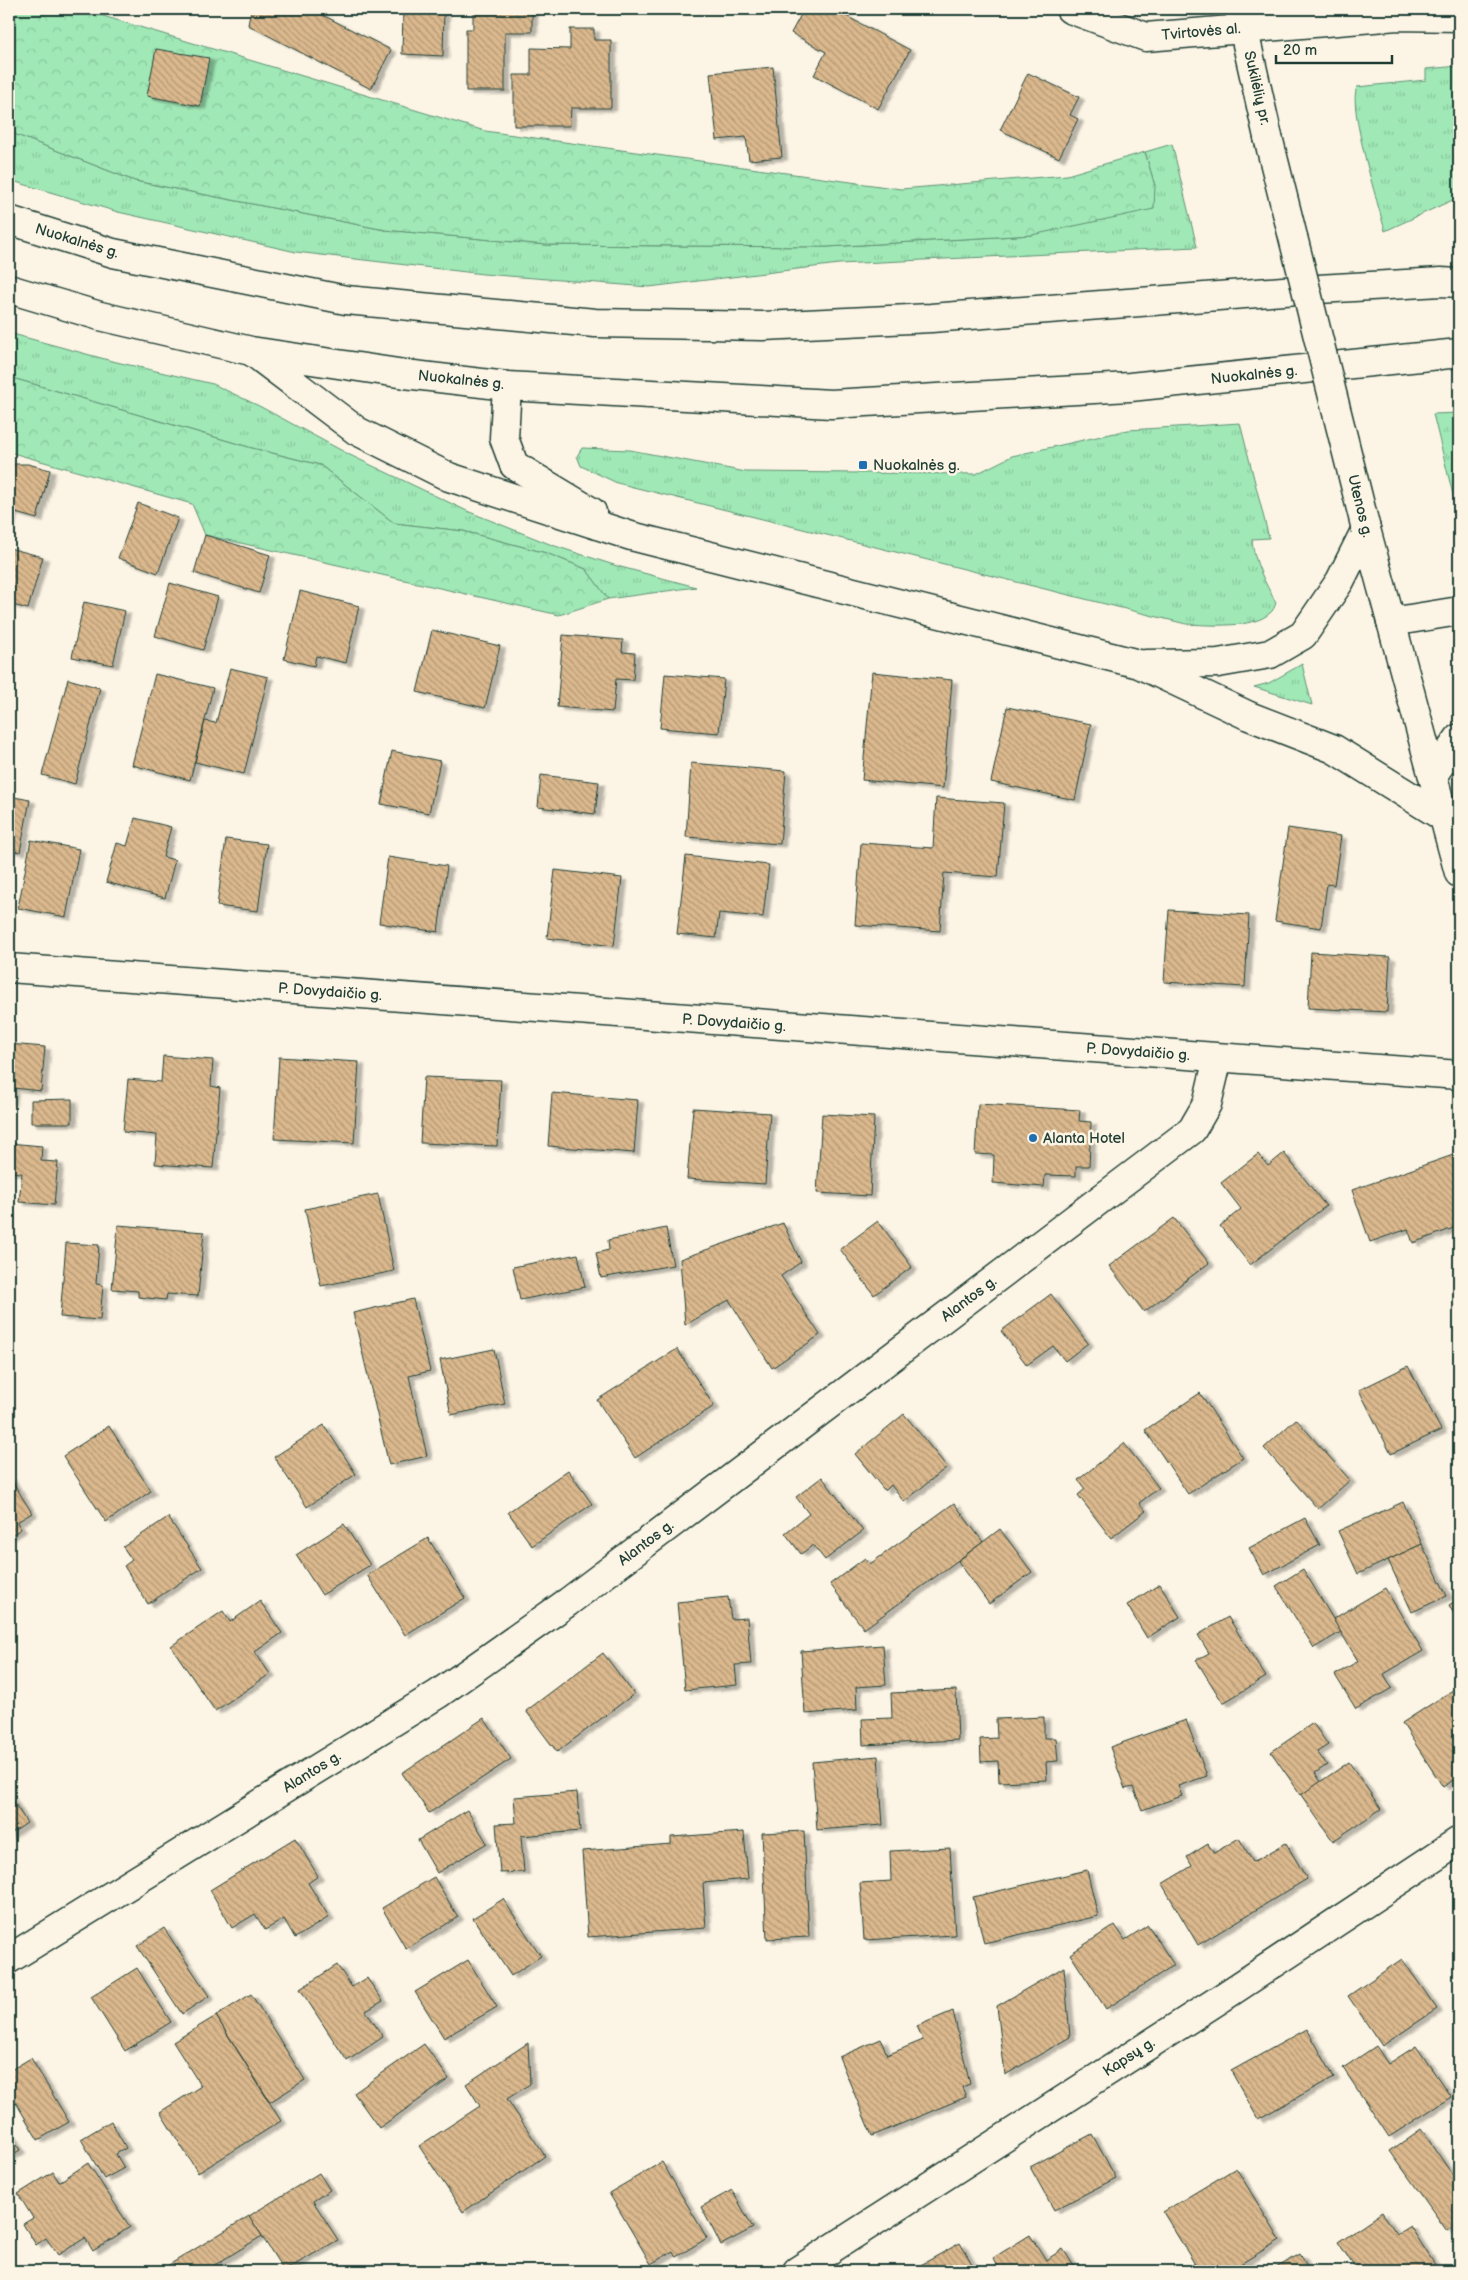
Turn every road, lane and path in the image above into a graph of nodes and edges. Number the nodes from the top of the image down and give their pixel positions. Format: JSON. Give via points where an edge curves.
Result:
{"nodes":[{"id":1,"x":1070,"y":9,"type":"edge"},
{"id":2,"x":1388,"y":12,"type":"edge"},
{"id":3,"x":1459,"y":17,"type":"edge"},
{"id":4,"x":1241,"y":19,"type":"edge"},
{"id":5,"x":1268,"y":137,"type":"joint"},
{"id":6,"x":9,"y":220,"type":"edge"},
{"id":7,"x":1459,"y":283,"type":"edge"},
{"id":8,"x":9,"y":289,"type":"edge"},
{"id":9,"x":251,"y":351,"type":"junction"},
{"id":10,"x":1459,"y":353,"type":"edge"},
{"id":11,"x":507,"y":386,"type":"junction"},
{"id":12,"x":1366,"y":529,"type":"junction"},
{"id":13,"x":632,"y":536,"type":"junction"},
{"id":14,"x":1459,"y":611,"type":"edge"},
{"id":15,"x":1391,"y":622,"type":"junction"},
{"id":16,"x":1139,"y":664,"type":"junction"},
{"id":17,"x":1459,"y":738,"type":"edge"},
{"id":18,"x":1434,"y":775,"type":"junction"},
{"id":19,"x":1445,"y":818,"type":"junction"},
{"id":20,"x":1459,"y":873,"type":"edge"},
{"id":21,"x":9,"y":968,"type":"edge"},
{"id":22,"x":1218,"y":1058,"type":"junction"},
{"id":23,"x":1459,"y":1076,"type":"edge"},
{"id":24,"x":1459,"y":1841,"type":"edge"},
{"id":25,"x":9,"y":1959,"type":"edge"},
{"id":26,"x":797,"y":2271,"type":"edge"}],
"edges":[{"from":1,"to":4,"type":"main road","name":"Tvirtovės al.","via":[[1146,37]]},
{"from":2,"to":3,"type":"main road","name":"Tvirtovės al."},
{"from":2,"to":4,"type":"main road","name":"Tvirtovės al."},
{"from":4,"to":5,"type":"main road","name":"Sukilėlių pr."},
{"from":5,"to":12,"type":"main road","name":"Utenos g.","bridge":true},
{"from":6,"to":7,"type":"main road","name":"Nuokalnės g.","via":[[114,253],[346,300],[595,323],[763,326]]},
{"from":8,"to":9,"type":"main road","name":"Nuokalnės g.","via":[[100,316]]},
{"from":9,"to":11,"type":"main road","name":"Nuokalnės g."},
{"from":9,"to":13,"type":"main road","via":[[357,431],[449,477]]},
{"from":10,"to":11,"type":"main road","name":"Nuokalnės g.","via":[[1130,387],[831,404]]},
{"from":11,"to":13,"type":"main road","via":[[504,438],[514,465]]},
{"from":12,"to":15,"type":"main road","name":"Utenos g."},
{"from":12,"to":16,"type":"main road","via":[[1340,581],[1303,635],[1270,654],[1218,663]]},
{"from":13,"to":16,"type":"main road"},
{"from":14,"to":15,"type":"main road"},
{"from":15,"to":18,"type":"main road","name":"Utenos g."},
{"from":16,"to":19,"type":"main road","via":[[1249,716],[1334,749]]},
{"from":17,"to":18,"type":"main road"},
{"from":18,"to":19,"type":"main road","name":"Utenos g."},
{"from":19,"to":20,"type":"main road","name":"Utenos g."},
{"from":21,"to":22,"type":"main road","name":"P. Dovydaičio g."},
{"from":22,"to":23,"type":"main road","name":"P. Dovydaičio g."},
{"from":22,"to":25,"type":"main road","name":"Alantos g.","via":[[1207,1104],[1192,1130],[568,1602],[438,1694]]},
{"from":24,"to":26,"type":"main road","name":"Kapsų g.","via":[[1225,1996]]}]}
